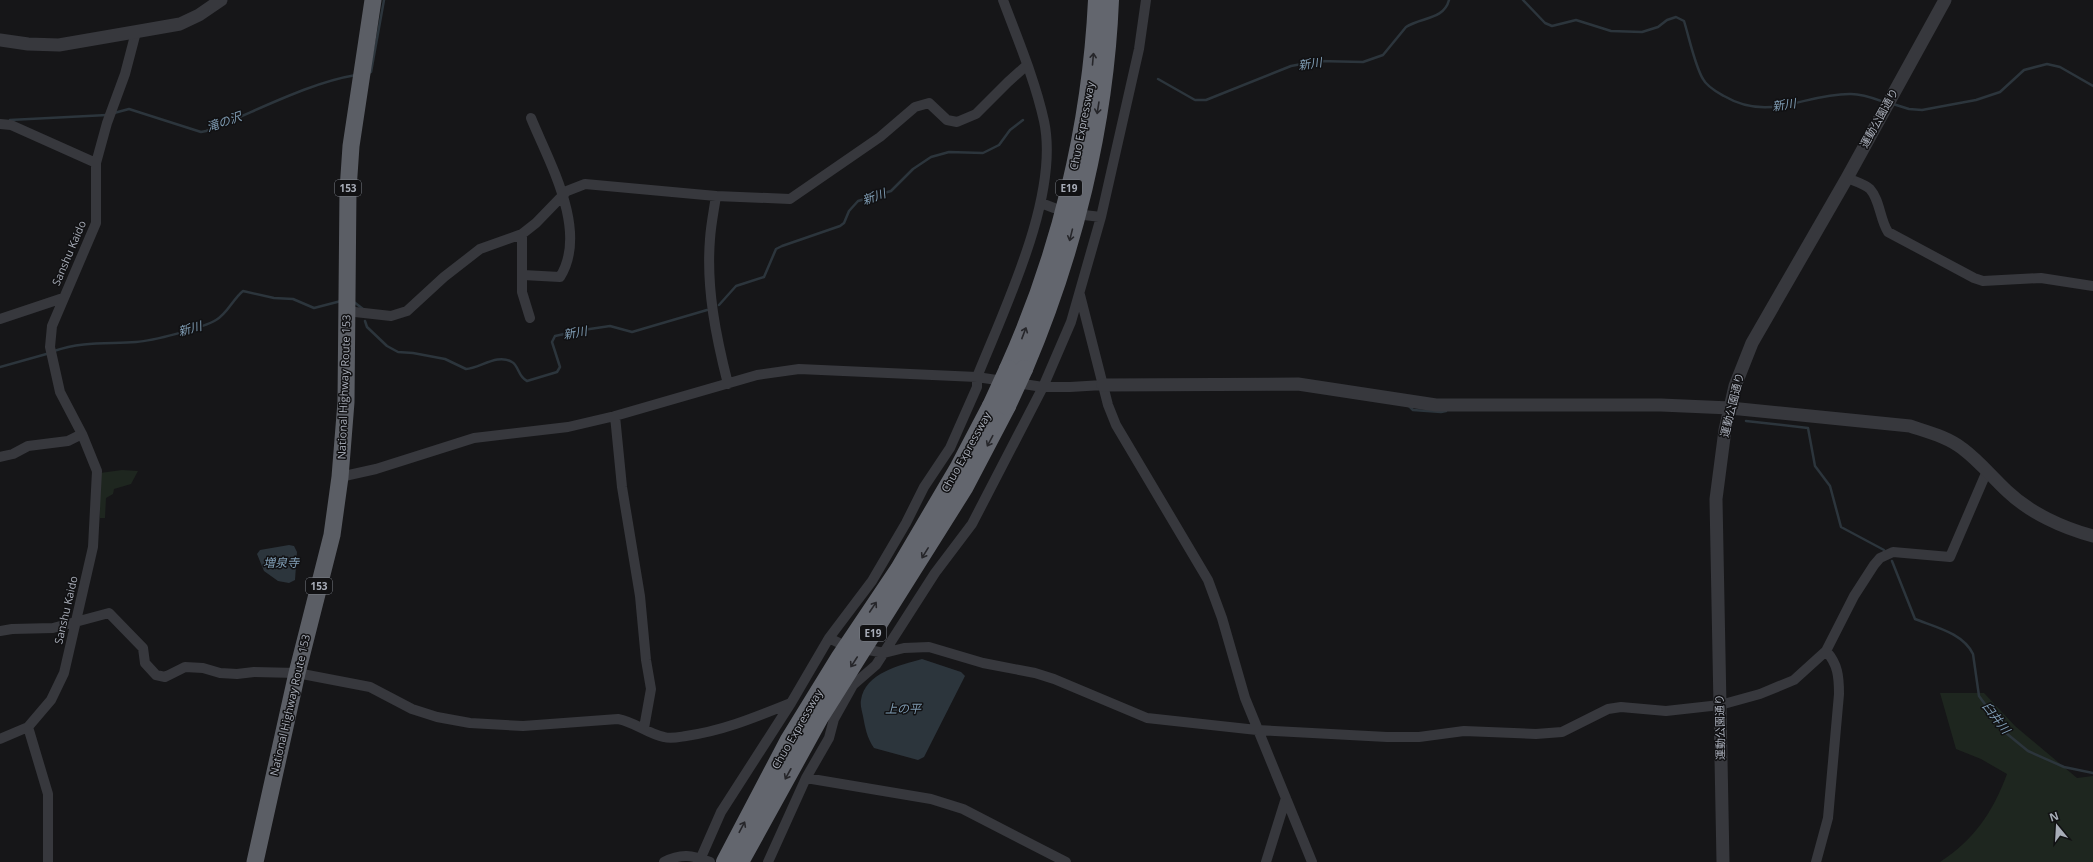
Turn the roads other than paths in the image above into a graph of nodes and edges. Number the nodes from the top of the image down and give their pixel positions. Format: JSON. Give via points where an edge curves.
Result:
{"nodes":[{"id":1,"x":221,"y":0,"type":"edge"},
{"id":2,"x":373,"y":0,"type":"edge"},
{"id":3,"x":1003,"y":0,"type":"edge"},
{"id":4,"x":1146,"y":0,"type":"edge"},
{"id":5,"x":1944,"y":0,"type":"edge"},
{"id":6,"x":1100,"y":2,"type":"edge"},
{"id":7,"x":136,"y":32,"type":"junction"},
{"id":8,"x":0,"y":40,"type":"edge"},
{"id":9,"x":1027,"y":65,"type":"junction"},
{"id":10,"x":531,"y":118,"type":"dead end"},
{"id":11,"x":0,"y":124,"type":"edge"},
{"id":12,"x":96,"y":163,"type":"junction"},
{"id":13,"x":1847,"y":178,"type":"junction"},
{"id":14,"x":564,"y":194,"type":"junction"},
{"id":15,"x":716,"y":196,"type":"junction"},
{"id":16,"x":1041,"y":203,"type":"junction"},
{"id":17,"x":1054,"y":208,"type":"dead end"},
{"id":18,"x":1084,"y":215,"type":"dead end"},
{"id":19,"x":1101,"y":216,"type":"junction"},
{"id":20,"x":522,"y":234,"type":"junction"},
{"id":21,"x":523,"y":275,"type":"junction"},
{"id":22,"x":2093,"y":286,"type":"edge"},
{"id":23,"x":1080,"y":296,"type":"junction"},
{"id":24,"x":63,"y":298,"type":"junction"},
{"id":25,"x":347,"y":304,"type":"junction"},
{"id":26,"x":530,"y":318,"type":"dead end"},
{"id":27,"x":0,"y":319,"type":"edge"},
{"id":28,"x":977,"y":377,"type":"junction"},
{"id":29,"x":728,"y":384,"type":"junction"},
{"id":30,"x":1103,"y":385,"type":"junction"},
{"id":31,"x":1043,"y":387,"type":"junction"},
{"id":32,"x":999,"y":406,"type":"junction"},
{"id":33,"x":1730,"y":408,"type":"junction"},
{"id":34,"x":615,"y":416,"type":"junction"},
{"id":35,"x":82,"y":434,"type":"junction"},
{"id":36,"x":0,"y":457,"type":"edge"},
{"id":37,"x":1987,"y":471,"type":"junction"},
{"id":38,"x":340,"y":477,"type":"junction"},
{"id":39,"x":2093,"y":536,"type":"edge"},
{"id":40,"x":76,"y":621,"type":"junction"},
{"id":41,"x":0,"y":631,"type":"edge"},
{"id":42,"x":828,"y":638,"type":"junction"},
{"id":43,"x":839,"y":643,"type":"dead end"},
{"id":44,"x":869,"y":650,"type":"dead end"},
{"id":45,"x":1826,"y":651,"type":"junction"},
{"id":46,"x":884,"y":653,"type":"junction"},
{"id":47,"x":297,"y":673,"type":"junction"},
{"id":48,"x":791,"y":702,"type":"junction"},
{"id":49,"x":1720,"y":705,"type":"junction"},
{"id":50,"x":28,"y":727,"type":"junction"},
{"id":51,"x":644,"y":728,"type":"junction"},
{"id":52,"x":1257,"y":730,"type":"junction"},
{"id":53,"x":0,"y":739,"type":"edge"},
{"id":54,"x":806,"y":778,"type":"junction"},
{"id":55,"x":1286,"y":798,"type":"junction"},
{"id":56,"x":703,"y":861,"type":"edge"},
{"id":57,"x":48,"y":862,"type":"edge"},
{"id":58,"x":255,"y":862,"type":"edge"},
{"id":59,"x":664,"y":862,"type":"edge"},
{"id":60,"x":725,"y":862,"type":"edge"},
{"id":61,"x":740,"y":862,"type":"edge"},
{"id":62,"x":768,"y":862,"type":"edge"},
{"id":63,"x":1066,"y":862,"type":"edge"},
{"id":64,"x":1266,"y":862,"type":"edge"},
{"id":65,"x":1312,"y":862,"type":"edge"},
{"id":66,"x":1723,"y":862,"type":"edge"},
{"id":67,"x":1816,"y":862,"type":"edge"}],
"edges":[{"from":1,"to":7,"type":"street","via":[[180,24]]},
{"from":2,"to":25,"type":"highway","name":"National Highway Route 153","number":"153","via":[[348,190]]},
{"from":3,"to":9,"type":"street"},
{"from":4,"to":19,"type":"street","via":[[1139,50]]},
{"from":5,"to":13,"type":"street","name":"運動公園通り"},
{"from":6,"to":32,"type":"highway","name":"Chuo Expressway","number":"E19","bridge":true,"via":[[1106,63],[1094,134],[1070,241],[1055,287]]},
{"from":7,"to":8,"type":"street","via":[[59,45]]},
{"from":7,"to":12,"type":"street","name":"Sanshu Kaido"},
{"from":9,"to":15,"type":"street","via":[[976,114],[957,122],[947,120],[929,104],[915,107],[880,137],[790,199]]},
{"from":9,"to":16,"type":"street","via":[[1044,122],[1046,147]]},
{"from":10,"to":14,"type":"street"},
{"from":11,"to":12,"type":"street","via":[[11,124]]},
{"from":12,"to":24,"type":"street","name":"Sanshu Kaido","via":[[96,223]]},
{"from":13,"to":22,"type":"street","via":[[1869,189],[1882,224],[1888,232],[1974,278],[1983,281],[2041,278]]},
{"from":13,"to":33,"type":"street","name":"運動公園通り","via":[[1752,343],[1735,386]]},
{"from":14,"to":15,"type":"street","via":[[585,184]]},
{"from":14,"to":20,"type":"street"},
{"from":14,"to":21,"type":"street","via":[[570,233],[568,256],[560,277]]},
{"from":15,"to":29,"type":"street","via":[[709,266],[716,340]]},
{"from":16,"to":17,"type":"street"},
{"from":16,"to":28,"type":"street","via":[[1018,273]]},
{"from":18,"to":19,"type":"street"},
{"from":19,"to":23,"type":"street"},
{"from":20,"to":21,"type":"street"},
{"from":20,"to":25,"type":"street","via":[[480,249],[407,311],[391,316]]},
{"from":21,"to":26,"type":"street","via":[[522,292]]},
{"from":23,"to":30,"type":"street"},
{"from":23,"to":31,"type":"street"},
{"from":24,"to":27,"type":"street"},
{"from":24,"to":35,"type":"street","name":"Sanshu Kaido","via":[[52,326],[50,347],[60,392]]},
{"from":25,"to":38,"type":"highway","name":"National Highway Route 153","number":"153","via":[[346,402]]},
{"from":28,"to":29,"type":"street","via":[[799,369]]},
{"from":28,"to":31,"type":"street"},
{"from":28,"to":42,"type":"street","via":[[977,387],[950,448],[924,487],[872,581]]},
{"from":29,"to":34,"type":"street"},
{"from":30,"to":31,"type":"street"},
{"from":30,"to":33,"type":"street","via":[[1215,386],[1270,382],[1436,405],[1661,405]]},
{"from":30,"to":52,"type":"street","via":[[1116,425],[1208,580]]},
{"from":31,"to":46,"type":"street","via":[[972,524],[935,573]]},
{"from":60,"to":32,"type":"highway","name":"Chuo Expressway","number":"E19","one_way":true,"via":[[789,740],[840,657],[899,569],[959,467]]},
{"from":32,"to":61,"type":"highway","name":"Chuo Expressway","number":"E19","one_way":true,"via":[[964,488],[820,718]]},
{"from":33,"to":37,"type":"street","via":[[1910,426],[1937,434],[1963,449]]},
{"from":33,"to":49,"type":"street","name":"運動公園通り","via":[[1716,499]]},
{"from":34,"to":38,"type":"street","via":[[568,427],[474,438],[376,469]]},
{"from":34,"to":51,"type":"street","via":[[622,487],[640,596],[651,689]]},
{"from":35,"to":36,"type":"street","via":[[68,441],[28,446]]},
{"from":35,"to":40,"type":"street","name":"Sanshu Kaido","via":[[97,471],[96,519],[93,547]]},
{"from":37,"to":39,"type":"street","via":[[2009,493],[2049,520]]},
{"from":37,"to":45,"type":"street","via":[[1950,557],[1893,552],[1880,558],[1854,596]]},
{"from":38,"to":47,"type":"highway","name":"National Highway Route 153","number":"153","via":[[332,535]]},
{"from":40,"to":41,"type":"street","via":[[52,628]]},
{"from":40,"to":47,"type":"street","via":[[109,613],[143,648],[145,663],[156,675],[165,677],[185,667],[237,674]]},
{"from":40,"to":50,"type":"street","name":"Sanshu Kaido","via":[[64,673],[51,700]]},
{"from":42,"to":43,"type":"street"},
{"from":42,"to":48,"type":"street"},
{"from":44,"to":46,"type":"street"},
{"from":45,"to":49,"type":"street","via":[[1794,680],[1760,694]]},
{"from":45,"to":67,"type":"street","via":[[1834,659],[1838,674],[1838,694],[1828,818]]},
{"from":46,"to":52,"type":"street","via":[[904,648],[929,647],[983,663],[1054,679],[1147,718]]},
{"from":46,"to":54,"type":"street","via":[[876,665],[853,685],[834,719],[829,738]]},
{"from":47,"to":51,"type":"street","via":[[370,687],[412,709],[437,718],[523,726],[618,719],[631,721]]},
{"from":47,"to":58,"type":"highway","name":"National Highway Route 153","number":"153"},
{"from":48,"to":51,"type":"street","via":[[738,725],[700,734],[664,737]]},
{"from":48,"to":56,"type":"street","via":[[721,812]]},
{"from":49,"to":52,"type":"street","via":[[1666,711],[1621,707],[1608,709],[1562,732],[1536,734],[1464,731],[1419,737],[1387,737]]},
{"from":49,"to":66,"type":"street","name":"運動公園通り"},
{"from":50,"to":53,"type":"street"},
{"from":50,"to":57,"type":"street","via":[[48,794]]},
{"from":52,"to":55,"type":"street"},
{"from":54,"to":62,"type":"street"},
{"from":54,"to":63,"type":"street","via":[[931,799],[963,809]]},
{"from":55,"to":64,"type":"street"},
{"from":55,"to":65,"type":"street"},
{"from":56,"to":59,"type":"street","via":[[677,855]]}]}
